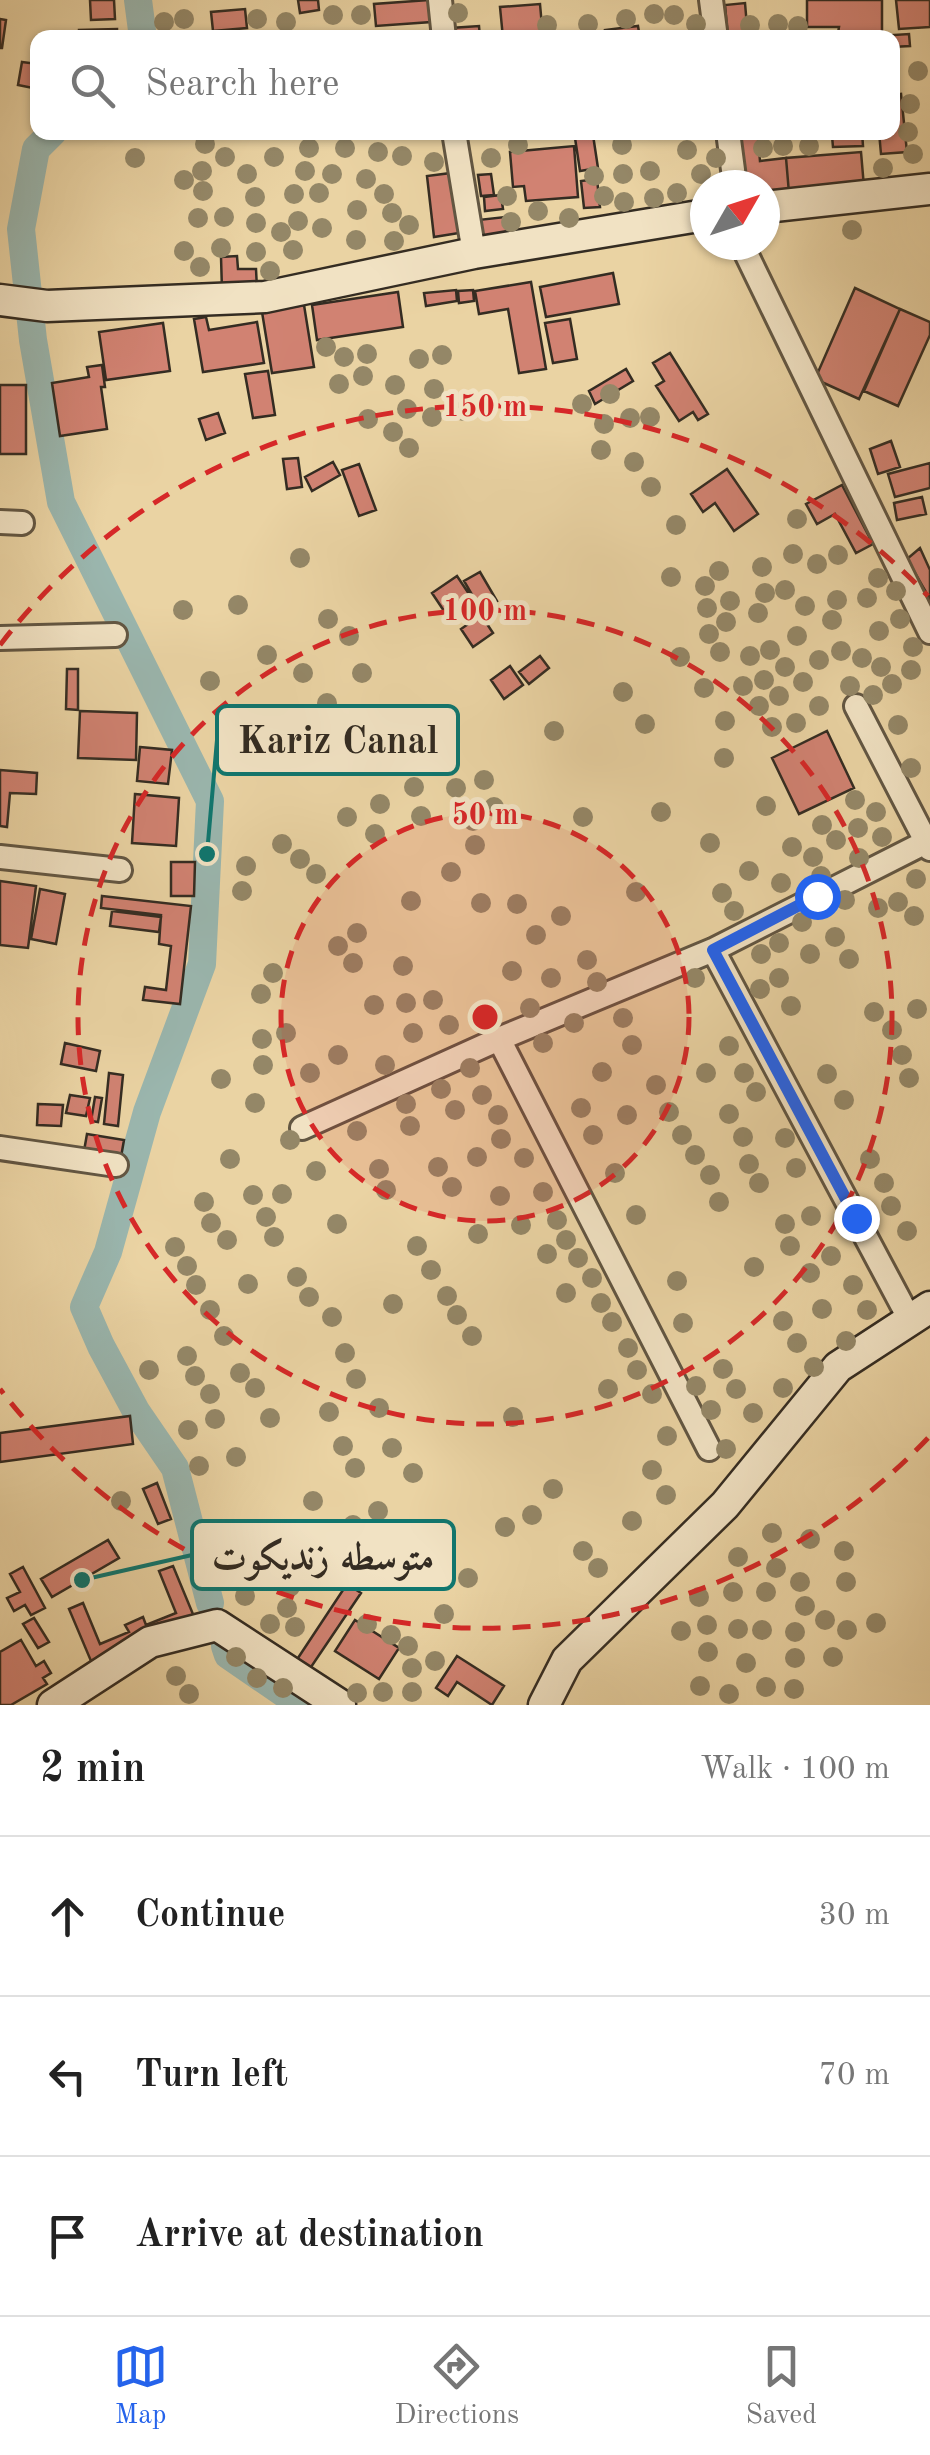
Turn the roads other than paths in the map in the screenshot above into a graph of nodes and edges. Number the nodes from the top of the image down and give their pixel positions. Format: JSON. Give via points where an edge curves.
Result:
{"nodes":[{"id":1,"x":440,"y":0,"type":"edge"},
{"id":2,"x":711,"y":0,"type":"edge"},
{"id":3,"x":443,"y":30,"type":"edge"},
{"id":4,"x":715,"y":30,"type":"edge"},
{"id":5,"x":455,"y":140,"type":"edge"},
{"id":6,"x":729,"y":140,"type":"edge"},
{"id":7,"x":733,"y":170,"type":"edge"},
{"id":8,"x":930,"y":189,"type":"edge"},
{"id":9,"x":780,"y":205,"type":"edge"},
{"id":10,"x":690,"y":217,"type":"edge"},
{"id":11,"x":474,"y":253,"type":"junction"},
{"id":12,"x":749,"y":260,"type":"edge"},
{"id":13,"x":7,"y":301,"type":"edge"},
{"id":14,"x":930,"y":632,"type":"edge"},
{"id":15,"x":115,"y":635,"type":"dead end"},
{"id":16,"x":0,"y":638,"type":"edge"},
{"id":17,"x":856,"y":706,"type":"dead end"},
{"id":18,"x":929,"y":844,"type":"edge"},
{"id":19,"x":0,"y":857,"type":"edge"},
{"id":20,"x":120,"y":870,"type":"dead end"},
{"id":21,"x":713,"y":950,"type":"junction"},
{"id":22,"x":498,"y":1039,"type":"junction"},
{"id":23,"x":302,"y":1128,"type":"dead end"},
{"id":24,"x":0,"y":1148,"type":"edge"},
{"id":25,"x":116,"y":1165,"type":"dead end"},
{"id":26,"x":920,"y":1312,"type":"edge"},
{"id":27,"x":709,"y":1449,"type":"dead end"},
{"id":28,"x":53,"y":1705,"type":"edge"},
{"id":29,"x":340,"y":1705,"type":"edge"},
{"id":30,"x":544,"y":1705,"type":"edge"}],
"edges":[{"from":1,"to":3,"type":"street"},
{"from":2,"to":4,"type":"street"},
{"from":5,"to":11,"type":"street"},
{"from":6,"to":7,"type":"street"},
{"from":8,"to":9,"type":"street"},
{"from":10,"to":11,"type":"street"},
{"from":11,"to":13,"type":"street","via":[[265,297],[47,306]]},
{"from":12,"to":14,"type":"street"},
{"from":15,"to":16,"type":"street"},
{"from":17,"to":18,"type":"street"},
{"from":18,"to":21,"type":"street"},
{"from":19,"to":20,"type":"street"},
{"from":21,"to":22,"type":"street"},
{"from":21,"to":26,"type":"street"},
{"from":22,"to":23,"type":"street"},
{"from":22,"to":27,"type":"street"},
{"from":24,"to":25,"type":"street"},
{"from":26,"to":30,"type":"street","via":[[838,1367],[724,1504],[568,1660]]},
{"from":28,"to":29,"type":"street","via":[[150,1642],[217,1624]]}]}
